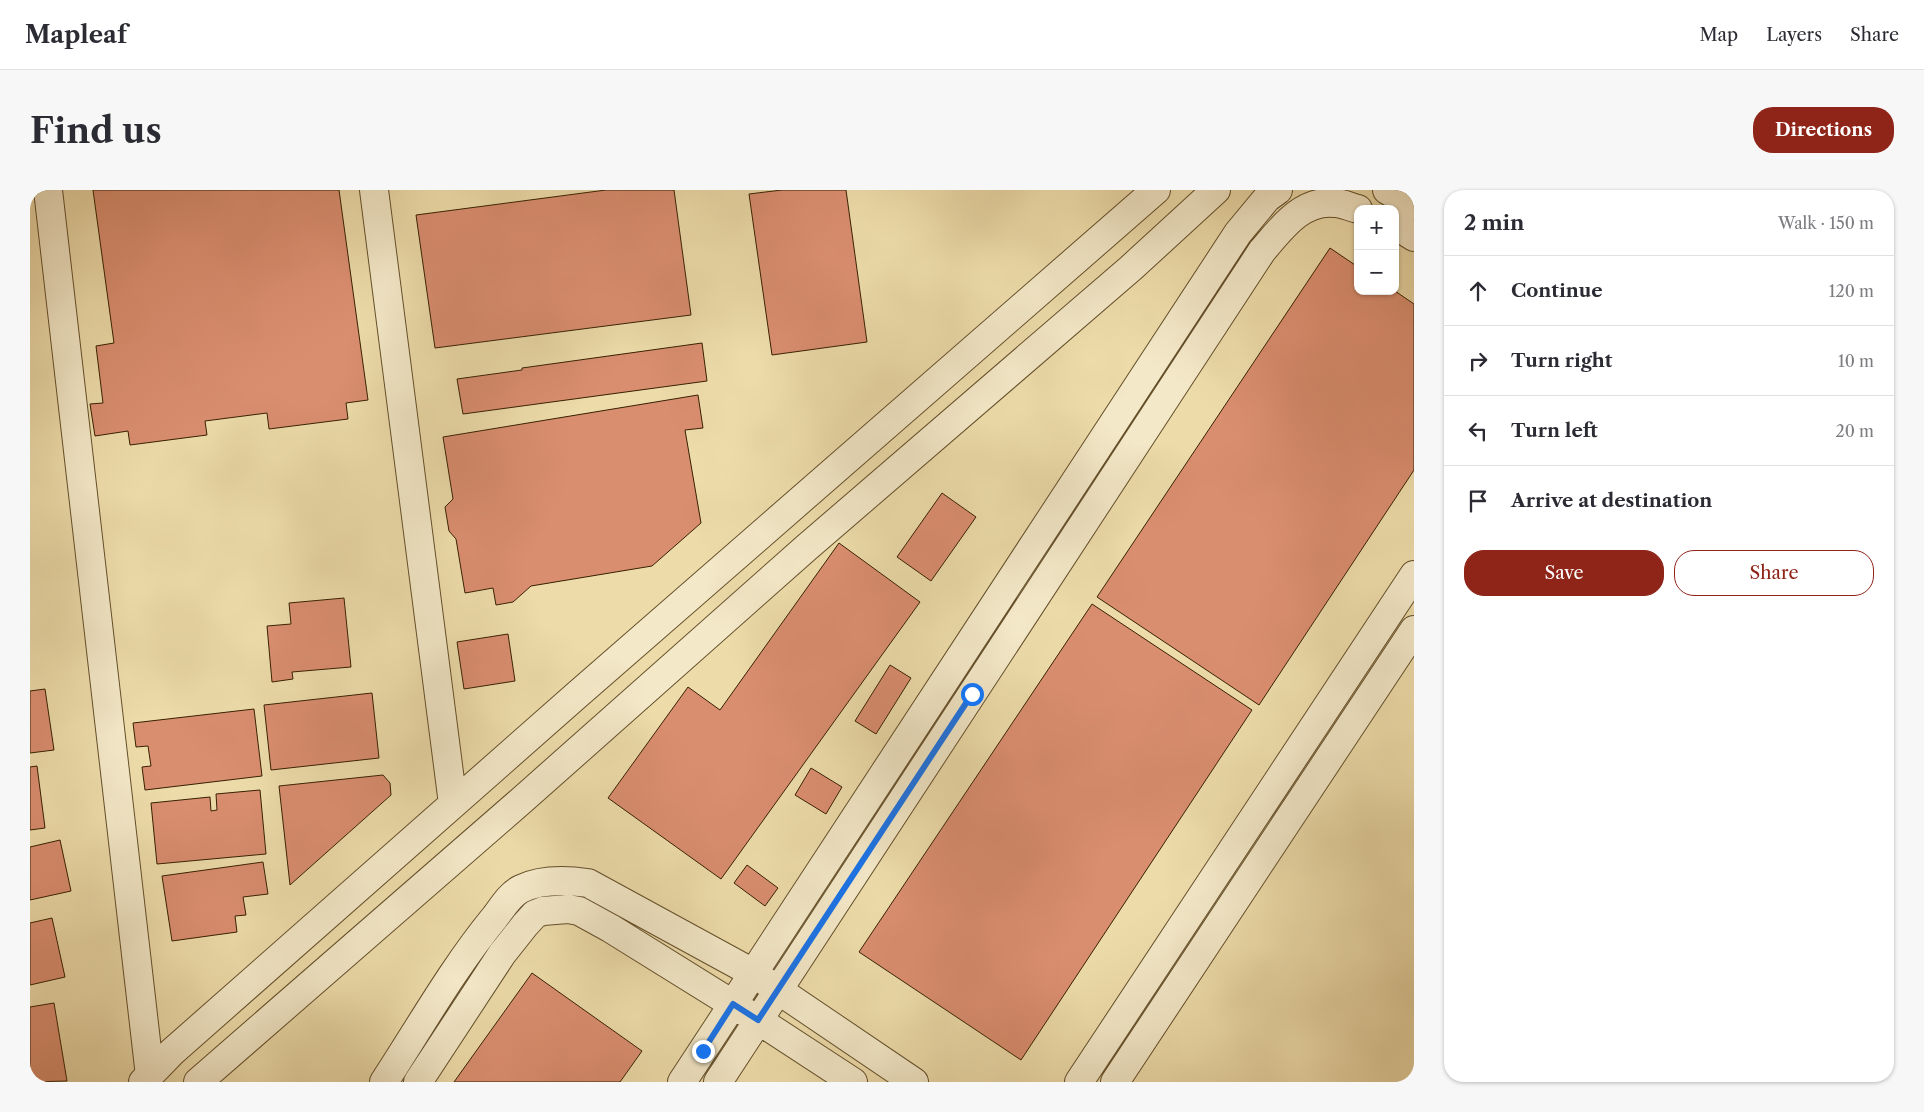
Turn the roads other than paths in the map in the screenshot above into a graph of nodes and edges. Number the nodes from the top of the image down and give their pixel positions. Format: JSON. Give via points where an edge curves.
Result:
{"nodes":[{"id":1,"x":48,"y":190,"type":"edge"},
{"id":2,"x":374,"y":190,"type":"edge"},
{"id":3,"x":1156,"y":190,"type":"edge"},
{"id":4,"x":1216,"y":190,"type":"edge"},
{"id":5,"x":1278,"y":190,"type":"edge"},
{"id":6,"x":1387,"y":190,"type":"edge"},
{"id":7,"x":1414,"y":206,"type":"edge"},
{"id":8,"x":1354,"y":208,"type":"edge"},
{"id":9,"x":1399,"y":227,"type":"edge"},
{"id":10,"x":1414,"y":237,"type":"edge"},
{"id":11,"x":1414,"y":575,"type":"edge"},
{"id":12,"x":1414,"y":630,"type":"edge"},
{"id":13,"x":453,"y":804,"type":"junction"},
{"id":14,"x":753,"y":973,"type":"junction"},
{"id":15,"x":778,"y":990,"type":"junction"},
{"id":16,"x":733,"y":1004,"type":"junction"},
{"id":17,"x":758,"y":1020,"type":"junction"},
{"id":18,"x":146,"y":1079,"type":"edge"},
{"id":19,"x":198,"y":1082,"type":"edge"},
{"id":20,"x":384,"y":1082,"type":"edge"},
{"id":21,"x":418,"y":1082,"type":"edge"},
{"id":22,"x":682,"y":1082,"type":"edge"},
{"id":23,"x":718,"y":1082,"type":"edge"},
{"id":24,"x":853,"y":1082,"type":"edge"},
{"id":25,"x":914,"y":1082,"type":"edge"},
{"id":26,"x":1079,"y":1082,"type":"edge"},
{"id":27,"x":1115,"y":1082,"type":"edge"}],
"edges":[{"from":1,"to":18,"type":"street"},
{"from":2,"to":13,"type":"street"},
{"from":3,"to":13,"type":"street"},
{"from":4,"to":19,"type":"street","via":[[1131,268],[806,548]]},
{"from":5,"to":14,"type":"street","via":[[1238,232]]},
{"from":6,"to":7,"type":"street"},
{"from":8,"to":15,"type":"street","via":[[1336,202],[1310,207],[1288,220],[1262,251]]},
{"from":9,"to":10,"type":"street"},
{"from":11,"to":26,"type":"street"},
{"from":12,"to":27,"type":"street"},
{"from":13,"to":18,"type":"street","via":[[172,1052]]},
{"from":14,"to":15,"type":"street"},
{"from":14,"to":16,"type":"street"},
{"from":14,"to":20,"type":"street","via":[[588,884],[569,880],[536,883],[519,890],[478,937]]},
{"from":15,"to":17,"type":"street"},
{"from":15,"to":25,"type":"street"},
{"from":16,"to":17,"type":"street"},
{"from":16,"to":21,"type":"street","via":[[579,911],[543,911],[535,914],[502,954]]},
{"from":16,"to":22,"type":"street"},
{"from":17,"to":23,"type":"street"},
{"from":17,"to":24,"type":"street"}]}
